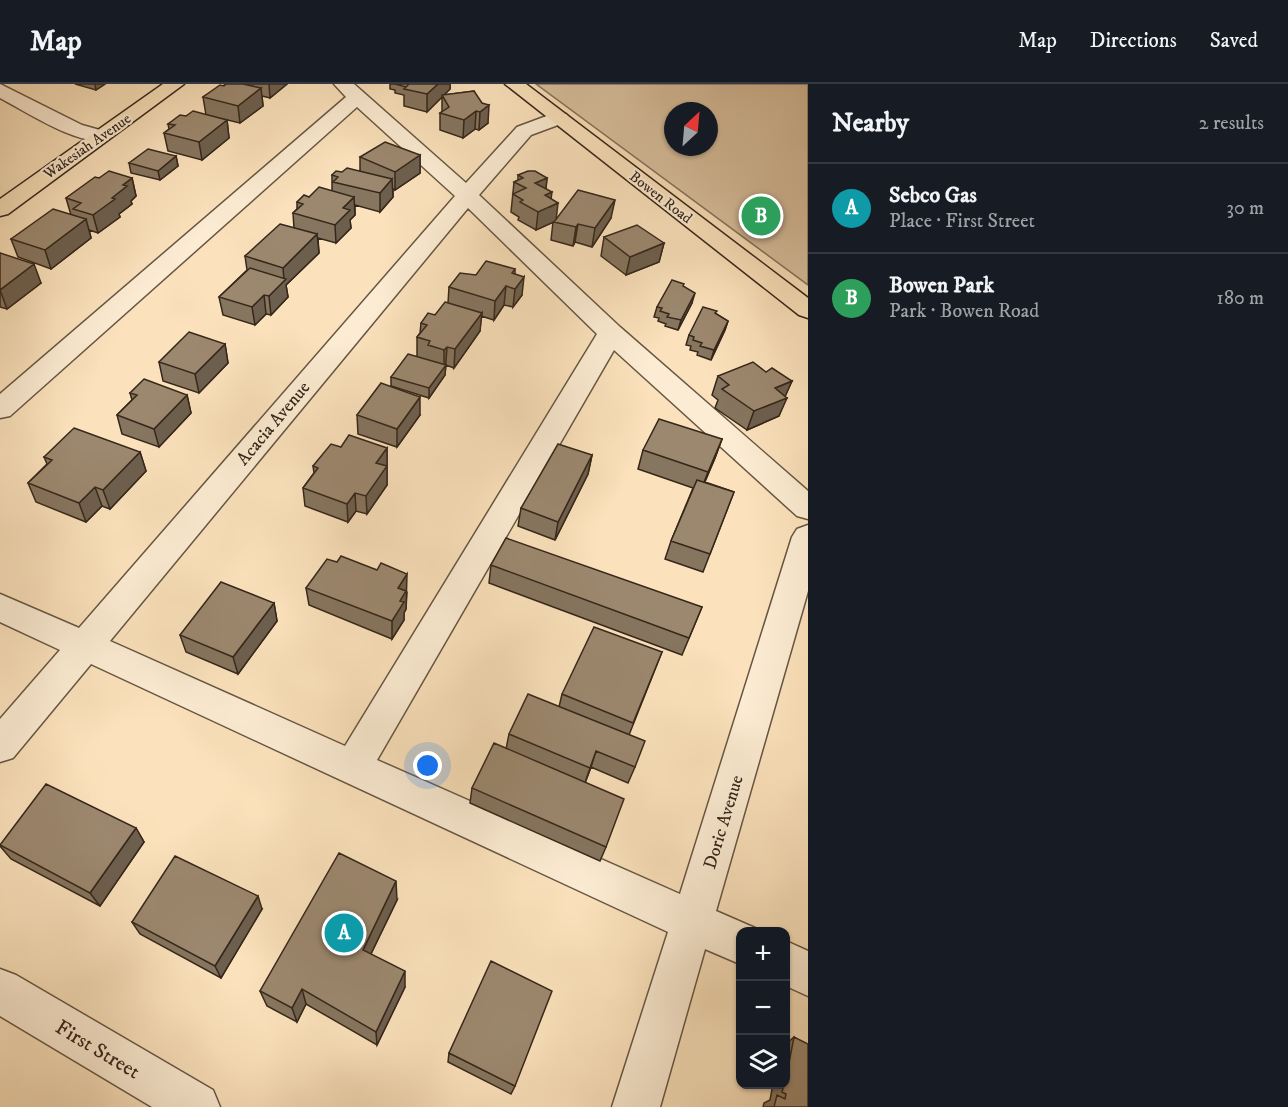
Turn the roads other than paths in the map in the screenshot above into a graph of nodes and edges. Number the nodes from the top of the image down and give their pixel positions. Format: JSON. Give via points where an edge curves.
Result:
{"nodes":[{"id":1,"x":175,"y":84,"type":"edge"},
{"id":2,"x":514,"y":84,"type":"edge"},
{"id":3,"x":0,"y":90,"type":"edge"},
{"id":4,"x":350,"y":90,"type":"edge"},
{"id":5,"x":559,"y":118,"type":"junction"},
{"id":6,"x":100,"y":136,"type":"junction"},
{"id":7,"x":467,"y":195,"type":"junction"},
{"id":8,"x":0,"y":209,"type":"edge"},
{"id":9,"x":808,"y":310,"type":"edge"},
{"id":10,"x":611,"y":333,"type":"junction"},
{"id":11,"x":0,"y":409,"type":"edge"},
{"id":12,"x":808,"y":508,"type":"edge"},
{"id":13,"x":808,"y":537,"type":"edge"},
{"id":14,"x":0,"y":607,"type":"edge"},
{"id":15,"x":84,"y":645,"type":"junction"},
{"id":16,"x":0,"y":746,"type":"edge"},
{"id":17,"x":352,"y":768,"type":"junction"},
{"id":18,"x":693,"y":921,"type":"junction"},
{"id":19,"x":736,"y":941,"type":"edge"},
{"id":20,"x":790,"y":965,"type":"edge"},
{"id":21,"x":808,"y":974,"type":"edge"},
{"id":22,"x":0,"y":991,"type":"edge"},
{"id":23,"x":196,"y":1107,"type":"edge"},
{"id":24,"x":636,"y":1107,"type":"edge"}],
"edges":[{"from":1,"to":6,"type":"main road","name":"Wakesiah Avenue"},
{"from":2,"to":5,"type":"main road","name":"Bowen Road"},
{"from":3,"to":6,"type":"street","via":[[75,129]]},
{"from":4,"to":7,"type":"street"},
{"from":4,"to":11,"type":"street"},
{"from":5,"to":7,"type":"street","name":"Acacia Avenue","via":[[524,132]]},
{"from":5,"to":9,"type":"main road","name":"Bowen Road"},
{"from":6,"to":8,"type":"main road","name":"Wakesiah Avenue"},
{"from":7,"to":10,"type":"street"},
{"from":7,"to":15,"type":"street","name":"Acacia Avenue"},
{"from":10,"to":12,"type":"street"},
{"from":10,"to":17,"type":"street"},
{"from":13,"to":18,"type":"street","name":"Doric Avenue"},
{"from":14,"to":15,"type":"street"},
{"from":15,"to":16,"type":"street","name":"Acacia Avenue"},
{"from":15,"to":17,"type":"street"},
{"from":17,"to":18,"type":"street"},
{"from":18,"to":19,"type":"street"},
{"from":18,"to":24,"type":"street","name":"Doric Avenue"},
{"from":20,"to":21,"type":"street"},
{"from":22,"to":23,"type":"street","name":"First Street"}]}
